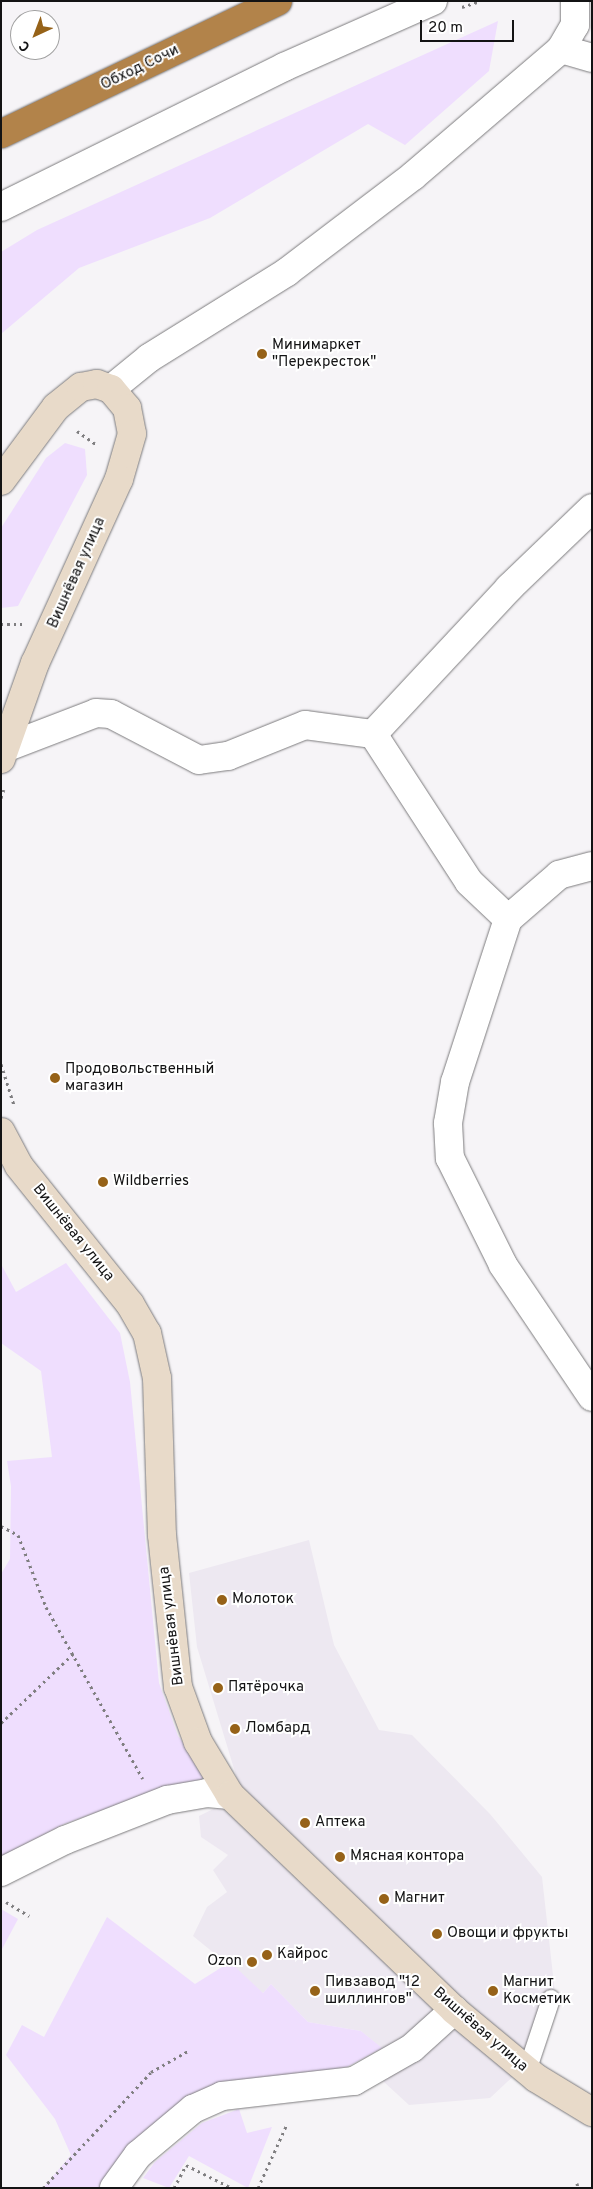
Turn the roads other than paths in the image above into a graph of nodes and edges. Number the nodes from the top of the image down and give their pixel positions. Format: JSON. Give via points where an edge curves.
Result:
{"nodes":[{"id":1,"x":278,"y":1,"type":"edge"},
{"id":2,"x":432,"y":1,"type":"edge"},
{"id":3,"x":575,"y":1,"type":"edge"},
{"id":4,"x":592,"y":41,"type":"edge"},
{"id":5,"x":561,"y":49,"type":"junction"},
{"id":6,"x":592,"y":58,"type":"edge"},
{"id":7,"x":1,"y":134,"type":"edge"},
{"id":8,"x":1,"y":207,"type":"edge"},
{"id":9,"x":111,"y":389,"type":"junction"},
{"id":10,"x":1,"y":481,"type":"edge"},
{"id":11,"x":592,"y":508,"type":"edge"},
{"id":12,"x":373,"y":734,"type":"junction"},
{"id":13,"x":3,"y":754,"type":"edge"},
{"id":14,"x":592,"y":866,"type":"edge"},
{"id":15,"x":508,"y":919,"type":"junction"},
{"id":16,"x":1,"y":1132,"type":"edge"},
{"id":17,"x":592,"y":1397,"type":"edge"},
{"id":18,"x":230,"y":1795,"type":"junction"},
{"id":19,"x":1,"y":1872,"type":"edge"},
{"id":20,"x":551,"y":1999,"type":"dead end"},
{"id":21,"x":454,"y":2010,"type":"junction"},
{"id":22,"x":527,"y":2071,"type":"junction"},
{"id":23,"x":592,"y":2112,"type":"edge"},
{"id":24,"x":114,"y":2188,"type":"edge"}],
"edges":[{"from":1,"to":7,"type":"highway","name":"Обход Сочи"},
{"from":2,"to":8,"type":"street","via":[[275,71]]},
{"from":3,"to":5,"type":"street","via":[[575,25]]},
{"from":4,"to":5,"type":"street"},
{"from":5,"to":6,"type":"street"},
{"from":5,"to":9,"type":"street","via":[[413,176],[287,272],[149,358]]},
{"from":9,"to":10,"type":"street","via":[[97,384],[81,388],[56,407]]},
{"from":9,"to":13,"type":"street","name":"Вишнёвая улица","via":[[127,408],[132,434],[119,479],[35,663]]},
{"from":11,"to":12,"type":"street","via":[[509,588]]},
{"from":12,"to":13,"type":"street","via":[[305,725],[228,756],[199,760],[111,714],[96,712]]},
{"from":12,"to":15,"type":"street","via":[[469,882]]},
{"from":14,"to":15,"type":"street","via":[[559,875]]},
{"from":15,"to":17,"type":"street","via":[[456,1082],[448,1123],[450,1158],[503,1265]]},
{"from":16,"to":18,"type":"street","name":"Вишнёвая улица","via":[[19,1166],[130,1304],[147,1333],[157,1378],[162,1535],[178,1687],[198,1742]]},
{"from":18,"to":19,"type":"street","via":[[208,1793],[156,1804],[65,1840]]},
{"from":18,"to":21,"type":"street","name":"Вишнёвая улица"},
{"from":20,"to":22,"type":"lane"},
{"from":21,"to":22,"type":"street","name":"Вишнёвая улица"},
{"from":21,"to":24,"type":"street","via":[[412,2048],[354,2081],[222,2096],[193,2109],[138,2155]]},
{"from":22,"to":23,"type":"street","name":"Вишнёвая улица"}]}
